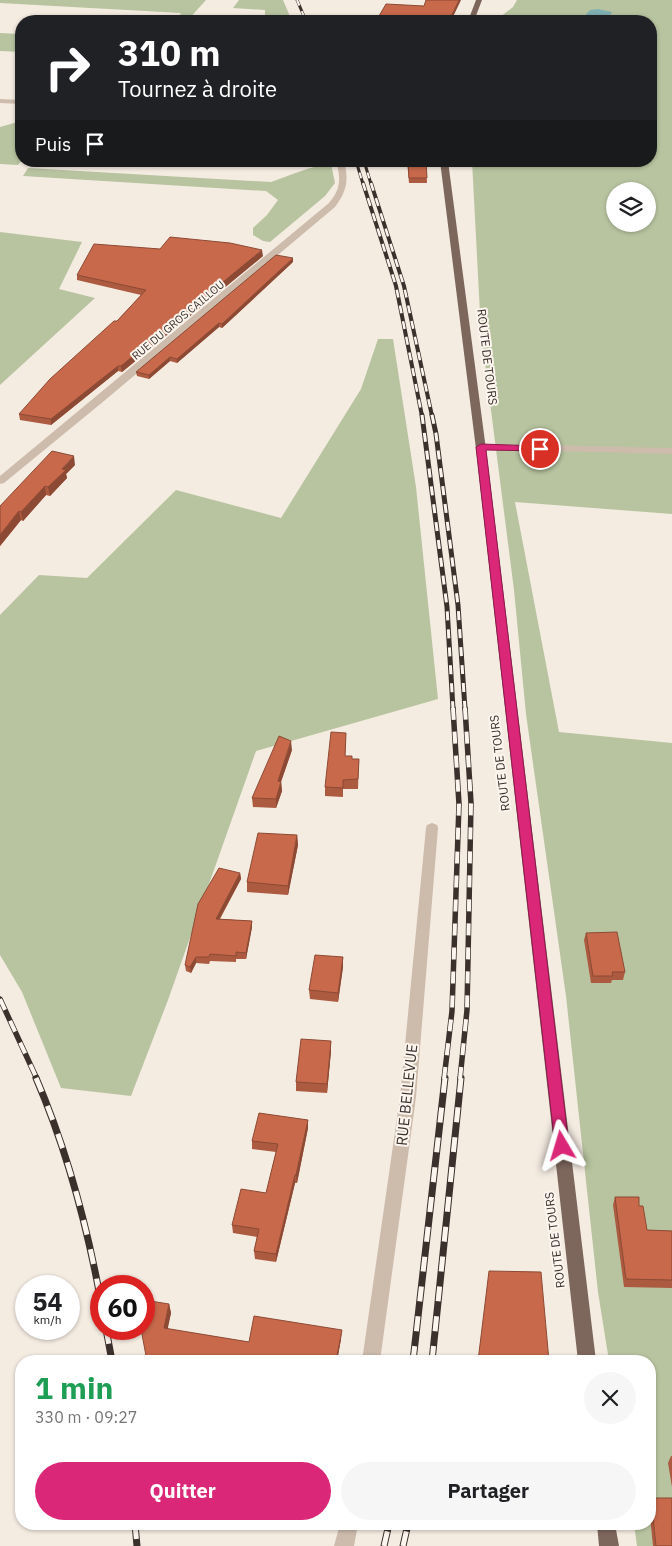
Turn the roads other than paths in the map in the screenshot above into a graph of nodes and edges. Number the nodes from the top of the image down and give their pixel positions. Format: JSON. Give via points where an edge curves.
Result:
{"nodes":[{"id":1,"x":480,"y":0,"type":"edge"},
{"id":2,"x":474,"y":15,"type":"edge"},
{"id":3,"x":0,"y":101,"type":"edge"},
{"id":4,"x":15,"y":102,"type":"edge"},
{"id":5,"x":341,"y":167,"type":"edge"},
{"id":6,"x":445,"y":167,"type":"edge"},
{"id":7,"x":481,"y":447,"type":"junction"},
{"id":8,"x":672,"y":451,"type":"edge"},
{"id":9,"x":0,"y":480,"type":"edge"},
{"id":10,"x":432,"y":828,"type":"dead end"},
{"id":11,"x":372,"y":1355,"type":"edge"},
{"id":12,"x":586,"y":1355,"type":"edge"},
{"id":13,"x":348,"y":1530,"type":"edge"},
{"id":14,"x":607,"y":1530,"type":"edge"},
{"id":15,"x":344,"y":1546,"type":"edge"},
{"id":16,"x":609,"y":1546,"type":"edge"}],
"edges":[{"from":1,"to":2,"type":"main road"},
{"from":3,"to":4,"type":"street"},
{"from":5,"to":9,"type":"street","name":"RUE DU GROS CAILLOU","via":[[343,192],[332,205]]},
{"from":6,"to":7,"type":"main road","name":"ROUTE DE TOURS"},
{"from":7,"to":8,"type":"street"},
{"from":7,"to":12,"type":"main road","name":"ROUTE DE TOURS"},
{"from":10,"to":11,"type":"street","name":"RUE BELLEVUE","via":[[408,1097]]},
{"from":13,"to":15,"type":"street"},
{"from":14,"to":16,"type":"main road"}]}
